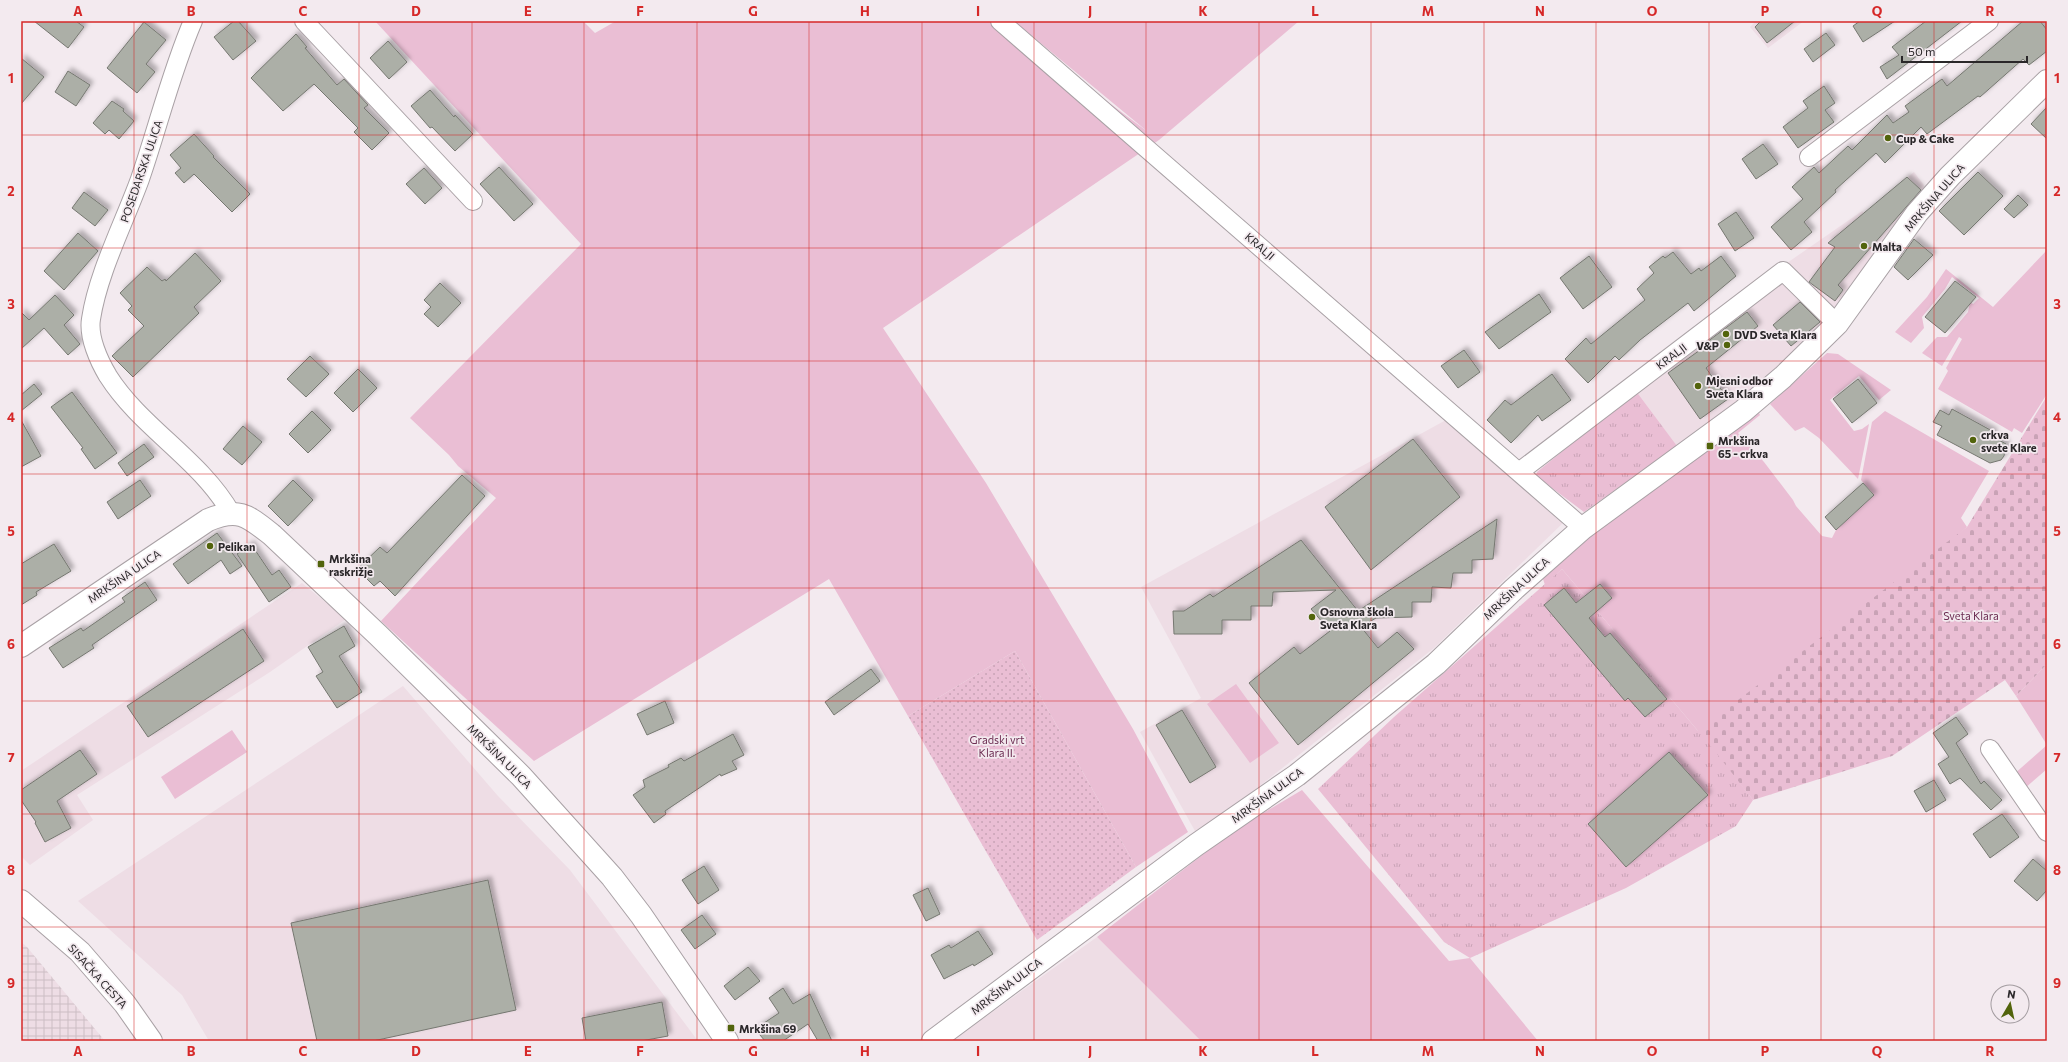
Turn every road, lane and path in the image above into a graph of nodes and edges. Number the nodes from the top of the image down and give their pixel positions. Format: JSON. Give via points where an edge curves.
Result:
{"nodes":[{"id":1,"x":193,"y":21,"type":"edge"},
{"id":2,"x":304,"y":21,"type":"edge"},
{"id":3,"x":1000,"y":21,"type":"edge"},
{"id":4,"x":1989,"y":21,"type":"edge"},
{"id":5,"x":2047,"y":81,"type":"edge"},
{"id":6,"x":1809,"y":157,"type":"dead end"},
{"id":7,"x":473,"y":202,"type":"dead end"},
{"id":8,"x":1837,"y":324,"type":"junction"},
{"id":9,"x":1519,"y":472,"type":"junction"},
{"id":10,"x":231,"y":513,"type":"junction"},
{"id":11,"x":1582,"y":528,"type":"junction"},
{"id":12,"x":21,"y":646,"type":"edge"},
{"id":13,"x":1990,"y":749,"type":"dead end"},
{"id":14,"x":2047,"y":832,"type":"edge"},
{"id":15,"x":21,"y":901,"type":"edge"},
{"id":16,"x":151,"y":1041,"type":"edge"},
{"id":17,"x":727,"y":1041,"type":"edge"},
{"id":18,"x":933,"y":1041,"type":"edge"}],
"edges":[{"from":1,"to":10,"type":"street","name":"POSEDARSKA ULICA","via":[[138,183],[99,287],[90,320],[97,355],[122,396],[211,483]]},
{"from":2,"to":7,"type":"street"},
{"from":3,"to":9,"type":"street","name":"KRALJI"},
{"from":4,"to":6,"type":"street"},
{"from":5,"to":8,"type":"street","name":"MRKŠINA ULICA","via":[[1950,176],[1917,213]]},
{"from":8,"to":9,"type":"street","name":"KRALJI","via":[[1783,271]]},
{"from":8,"to":11,"type":"street","name":"MRKŠINA ULICA","via":[[1783,377],[1743,411]]},
{"from":9,"to":11,"type":"street","name":"KRALJI"},
{"from":10,"to":12,"type":"street","name":"MRKŠINA ULICA","via":[[224,513],[208,520]]},
{"from":10,"to":17,"type":"street","name":"MRKŠINA ULICA","via":[[242,515],[272,535],[521,776],[633,904]]},
{"from":11,"to":18,"type":"street","name":"MRKŠINA ULICA","via":[[1436,664],[1303,770],[1196,845]]},
{"from":13,"to":14,"type":"street"},
{"from":15,"to":16,"type":"street","name":"SISAČKA CESTA","via":[[80,952],[125,1004]]}]}
